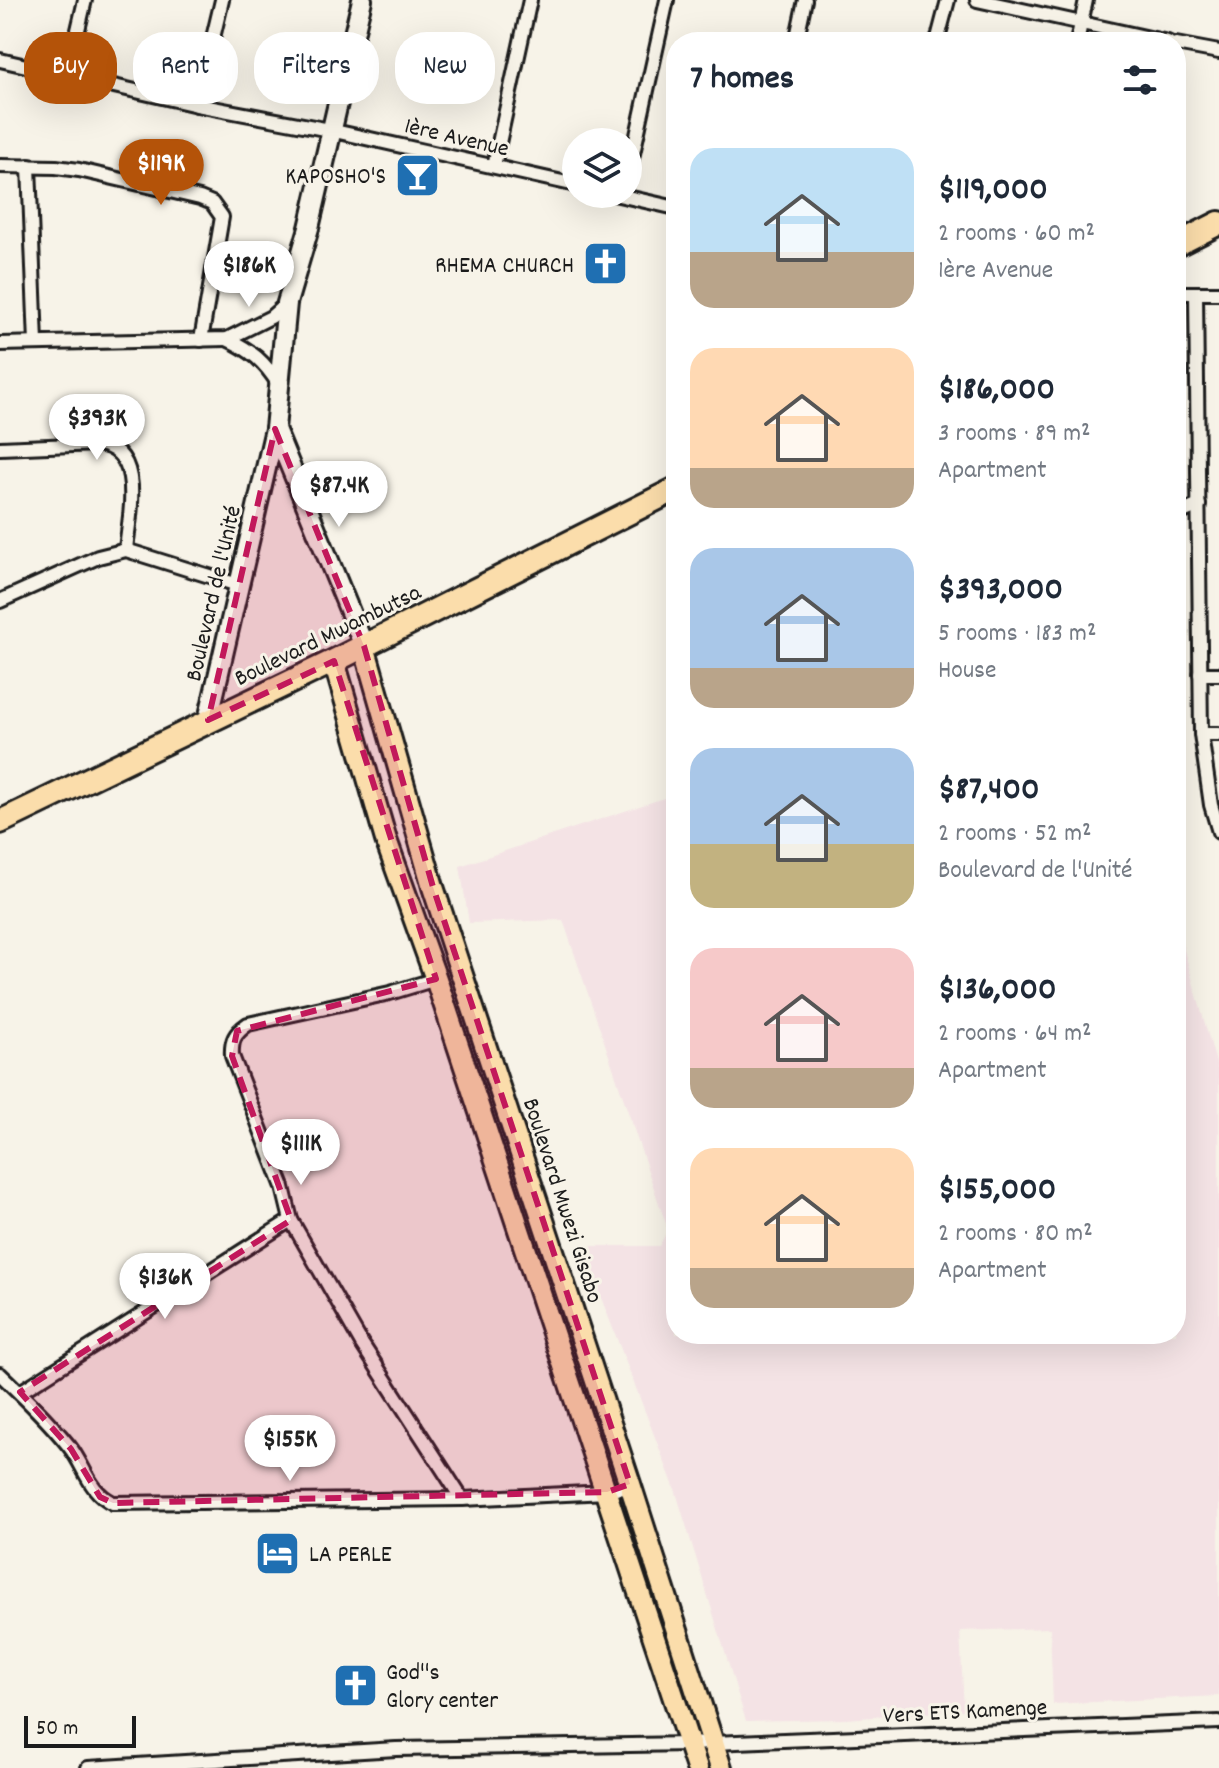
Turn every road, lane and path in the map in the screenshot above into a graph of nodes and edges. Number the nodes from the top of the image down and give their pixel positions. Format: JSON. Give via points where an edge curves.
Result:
{"nodes":[{"id":1,"x":85,"y":0,"type":"edge"},
{"id":2,"x":222,"y":0,"type":"edge"},
{"id":3,"x":362,"y":0,"type":"edge"},
{"id":4,"x":530,"y":0,"type":"edge"},
{"id":5,"x":667,"y":0,"type":"edge"},
{"id":6,"x":805,"y":0,"type":"edge"},
{"id":7,"x":948,"y":0,"type":"edge"},
{"id":8,"x":977,"y":0,"type":"edge"},
{"id":9,"x":1086,"y":0,"type":"edge"},
{"id":10,"x":1081,"y":24,"type":"junction"},
{"id":11,"x":78,"y":32,"type":"edge"},
{"id":12,"x":798,"y":32,"type":"edge"},
{"id":13,"x":940,"y":32,"type":"edge"},
{"id":14,"x":1079,"y":32,"type":"edge"},
{"id":15,"x":1120,"y":32,"type":"edge"},
{"id":16,"x":1186,"y":46,"type":"edge"},
{"id":17,"x":1219,"y":52,"type":"edge"},
{"id":18,"x":0,"y":60,"type":"edge"},
{"id":19,"x":24,"y":66,"type":"edge"},
{"id":20,"x":117,"y":88,"type":"edge"},
{"id":21,"x":197,"y":105,"type":"junction"},
{"id":22,"x":639,"y":128,"type":"edge"},
{"id":23,"x":330,"y":130,"type":"junction"},
{"id":24,"x":0,"y":166,"type":"edge"},
{"id":25,"x":29,"y":166,"type":"junction"},
{"id":26,"x":494,"y":166,"type":"junction"},
{"id":27,"x":562,"y":182,"type":"edge"},
{"id":28,"x":642,"y":200,"type":"edge"},
{"id":29,"x":666,"y":206,"type":"edge"},
{"id":30,"x":1219,"y":223,"type":"edge"},
{"id":31,"x":1186,"y":240,"type":"edge"},
{"id":32,"x":1219,"y":293,"type":"edge"},
{"id":33,"x":1186,"y":294,"type":"edge"},
{"id":34,"x":1196,"y":294,"type":"junction"},
{"id":35,"x":287,"y":303,"type":"junction"},
{"id":36,"x":227,"y":339,"type":"junction"},
{"id":37,"x":201,"y":340,"type":"junction"},
{"id":38,"x":36,"y":343,"type":"junction"},
{"id":39,"x":0,"y":344,"type":"edge"},
{"id":40,"x":279,"y":385,"type":"junction"},
{"id":41,"x":275,"y":429,"type":"junction"},
{"id":42,"x":0,"y":448,"type":"edge"},
{"id":43,"x":666,"y":494,"type":"edge"},
{"id":44,"x":1199,"y":505,"type":"junction"},
{"id":45,"x":1186,"y":511,"type":"edge"},
{"id":46,"x":126,"y":550,"type":"junction"},
{"id":47,"x":238,"y":585,"type":"junction"},
{"id":48,"x":0,"y":601,"type":"edge"},
{"id":49,"x":364,"y":646,"type":"junction"},
{"id":50,"x":334,"y":661,"type":"junction"},
{"id":51,"x":1200,"y":674,"type":"junction"},
{"id":52,"x":1219,"y":674,"type":"edge"},
{"id":53,"x":208,"y":720,"type":"junction"},
{"id":54,"x":1201,"y":734,"type":"junction"},
{"id":55,"x":1219,"y":734,"type":"edge"},
{"id":56,"x":0,"y":822,"type":"edge"},
{"id":57,"x":1219,"y":832,"type":"edge"},
{"id":58,"x":436,"y":979,"type":"junction"},
{"id":59,"x":291,"y":1220,"type":"junction"},
{"id":60,"x":551,"y":1245,"type":"junction"},
{"id":61,"x":526,"y":1254,"type":"junction"},
{"id":62,"x":0,"y":1374,"type":"edge"},
{"id":63,"x":20,"y":1392,"type":"junction"},
{"id":64,"x":630,"y":1484,"type":"junction"},
{"id":65,"x":607,"y":1492,"type":"junction"},
{"id":66,"x":462,"y":1499,"type":"junction"},
{"id":67,"x":1219,"y":1722,"type":"edge"},
{"id":68,"x":713,"y":1743,"type":"junction"},
{"id":69,"x":689,"y":1744,"type":"junction"},
{"id":70,"x":88,"y":1768,"type":"edge"},
{"id":71,"x":697,"y":1768,"type":"edge"},
{"id":72,"x":721,"y":1768,"type":"edge"}],
"edges":[{"from":1,"to":11,"type":"street"},
{"from":2,"to":21,"type":"street"},
{"from":3,"to":23,"type":"street","name":"Boulevard de l'Unité"},
{"from":4,"to":26,"type":"street"},
{"from":5,"to":22,"type":"street"},
{"from":6,"to":12,"type":"street"},
{"from":7,"to":13,"type":"street"},
{"from":8,"to":10,"type":"street"},
{"from":9,"to":10,"type":"street"},
{"from":10,"to":14,"type":"street"},
{"from":10,"to":15,"type":"street"},
{"from":16,"to":17,"type":"street"},
{"from":18,"to":19,"type":"street","name":"1ère Avenue"},
{"from":20,"to":21,"type":"street","name":"1ère Avenue"},
{"from":21,"to":23,"type":"street","name":"1ère Avenue"},
{"from":23,"to":26,"type":"street","name":"1ère Avenue"},
{"from":23,"to":35,"type":"street","name":"Boulevard de l'Unité"},
{"from":24,"to":25,"type":"street"},
{"from":25,"to":37,"type":"street","via":[[79,170],[145,185],[200,198],[219,210]]},
{"from":25,"to":38,"type":"street"},
{"from":26,"to":27,"type":"street","name":"1ère Avenue"},
{"from":28,"to":29,"type":"street"},
{"from":30,"to":31,"type":"highway"},
{"from":32,"to":34,"type":"street"},
{"from":33,"to":34,"type":"street"},
{"from":34,"to":44,"type":"street"},
{"from":35,"to":36,"type":"street"},
{"from":35,"to":40,"type":"street","name":"Boulevard de l'Unité"},
{"from":36,"to":37,"type":"street"},
{"from":36,"to":40,"type":"street","via":[[258,357]]},
{"from":37,"to":38,"type":"street"},
{"from":38,"to":39,"type":"street"},
{"from":40,"to":41,"type":"street","name":"Boulevard de l'Unité"},
{"from":41,"to":47,"type":"street","name":"Boulevard de l'Unité"},
{"from":41,"to":49,"type":"street","name":"Boulevard de l'Unité"},
{"from":42,"to":46,"type":"street","via":[[97,444],[121,452],[132,485]]},
{"from":43,"to":49,"type":"highway","name":"Boulevard Mwambutsa"},
{"from":44,"to":45,"type":"street"},
{"from":44,"to":51,"type":"street"},
{"from":46,"to":47,"type":"street"},
{"from":46,"to":48,"type":"street","via":[[98,557]]},
{"from":47,"to":53,"type":"street","name":"Boulevard de l'Unité"},
{"from":49,"to":50,"type":"highway","name":"Boulevard Mwambutsa"},
{"from":49,"to":60,"type":"main road","name":"Boulevard Mwezi Gisabo","via":[[433,887]]},
{"from":50,"to":53,"type":"highway","name":"Boulevard Mwambutsa"},
{"from":50,"to":58,"type":"main road","via":[[386,840]]},
{"from":51,"to":52,"type":"street"},
{"from":51,"to":54,"type":"street"},
{"from":53,"to":56,"type":"highway","name":"Boulevard Mwambutsa"},
{"from":54,"to":55,"type":"street"},
{"from":54,"to":57,"type":"street"},
{"from":58,"to":59,"type":"street","via":[[237,1031],[232,1056]]},
{"from":58,"to":61,"type":"main road"},
{"from":59,"to":63,"type":"street"},
{"from":59,"to":66,"type":"street","via":[[362,1344]]},
{"from":60,"to":61,"type":"main road"},
{"from":60,"to":64,"type":"main road","name":"Boulevard Mwezi Gisabo"},
{"from":61,"to":65,"type":"main road"},
{"from":62,"to":63,"type":"street"},
{"from":63,"to":66,"type":"street","via":[[71,1449],[100,1497],[113,1503]]},
{"from":64,"to":65,"type":"street"},
{"from":64,"to":68,"type":"main road","name":"Boulevard Mwezi Gisabo"},
{"from":65,"to":66,"type":"street"},
{"from":65,"to":69,"type":"main road"},
{"from":67,"to":68,"type":"street","name":"Vers ETS Kamenge"},
{"from":68,"to":69,"type":"street","name":"Vers ETS Kamenge"},
{"from":68,"to":72,"type":"main road","name":"Boulevard Mwezi Gisabo"},
{"from":69,"to":70,"type":"street","name":"Vers ETS Kamenge","via":[[396,1749]]},
{"from":69,"to":71,"type":"main road"}]}
